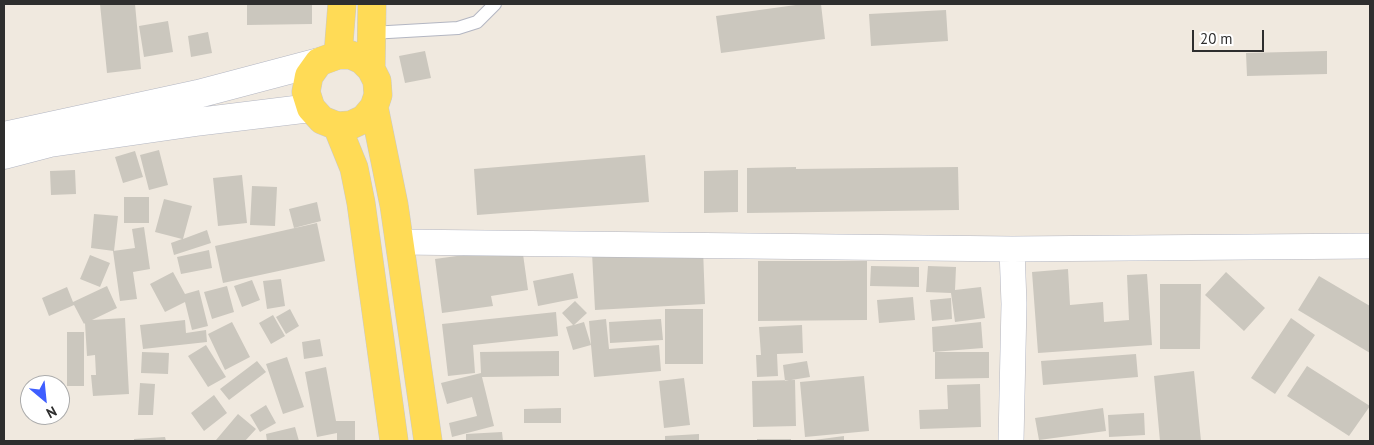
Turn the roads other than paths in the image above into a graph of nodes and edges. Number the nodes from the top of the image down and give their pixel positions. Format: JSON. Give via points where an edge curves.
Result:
{"nodes":[{"id":1,"x":342,"y":4,"type":"edge"},
{"id":2,"x":372,"y":4,"type":"edge"},
{"id":3,"x":495,"y":4,"type":"edge"},
{"id":4,"x":371,"y":33,"type":"junction"},
{"id":5,"x":329,"y":58,"type":"junction"},
{"id":6,"x":371,"y":69,"type":"junction"},
{"id":7,"x":374,"y":107,"type":"junction"},
{"id":8,"x":311,"y":108,"type":"junction"},
{"id":9,"x":337,"y":126,"type":"junction"},
{"id":10,"x":4,"y":136,"type":"edge"},
{"id":11,"x":4,"y":155,"type":"edge"},
{"id":12,"x":399,"y":242,"type":"junction"},
{"id":13,"x":1370,"y":246,"type":"edge"},
{"id":14,"x":1012,"y":249,"type":"junction"},
{"id":15,"x":394,"y":441,"type":"edge"},
{"id":16,"x":428,"y":441,"type":"edge"},
{"id":17,"x":1011,"y":441,"type":"edge"}],
"edges":[{"from":1,"to":5,"type":"main road"},
{"from":2,"to":4,"type":"main road"},
{"from":3,"to":4,"type":"lane","via":[[477,22],[458,28]]},
{"from":4,"to":6,"type":"main road"},
{"from":5,"to":6,"type":"main road","via":[[350,55]]},
{"from":5,"to":8,"type":"main road","via":[[309,76],[306,92]]},
{"from":5,"to":10,"type":"main road","via":[[198,94]]},
{"from":6,"to":7,"type":"main road","via":[[378,88]]},
{"from":7,"to":9,"type":"main road","via":[[364,119],[351,125]]},
{"from":7,"to":12,"type":"main road"},
{"from":8,"to":9,"type":"main road","via":[[322,120]]},
{"from":8,"to":11,"type":"main road","via":[[50,143]]},
{"from":9,"to":15,"type":"main road","via":[[354,168],[361,203]]},
{"from":12,"to":14,"type":"street"},
{"from":12,"to":16,"type":"main road"},
{"from":13,"to":14,"type":"street"},
{"from":14,"to":17,"type":"street"}]}
